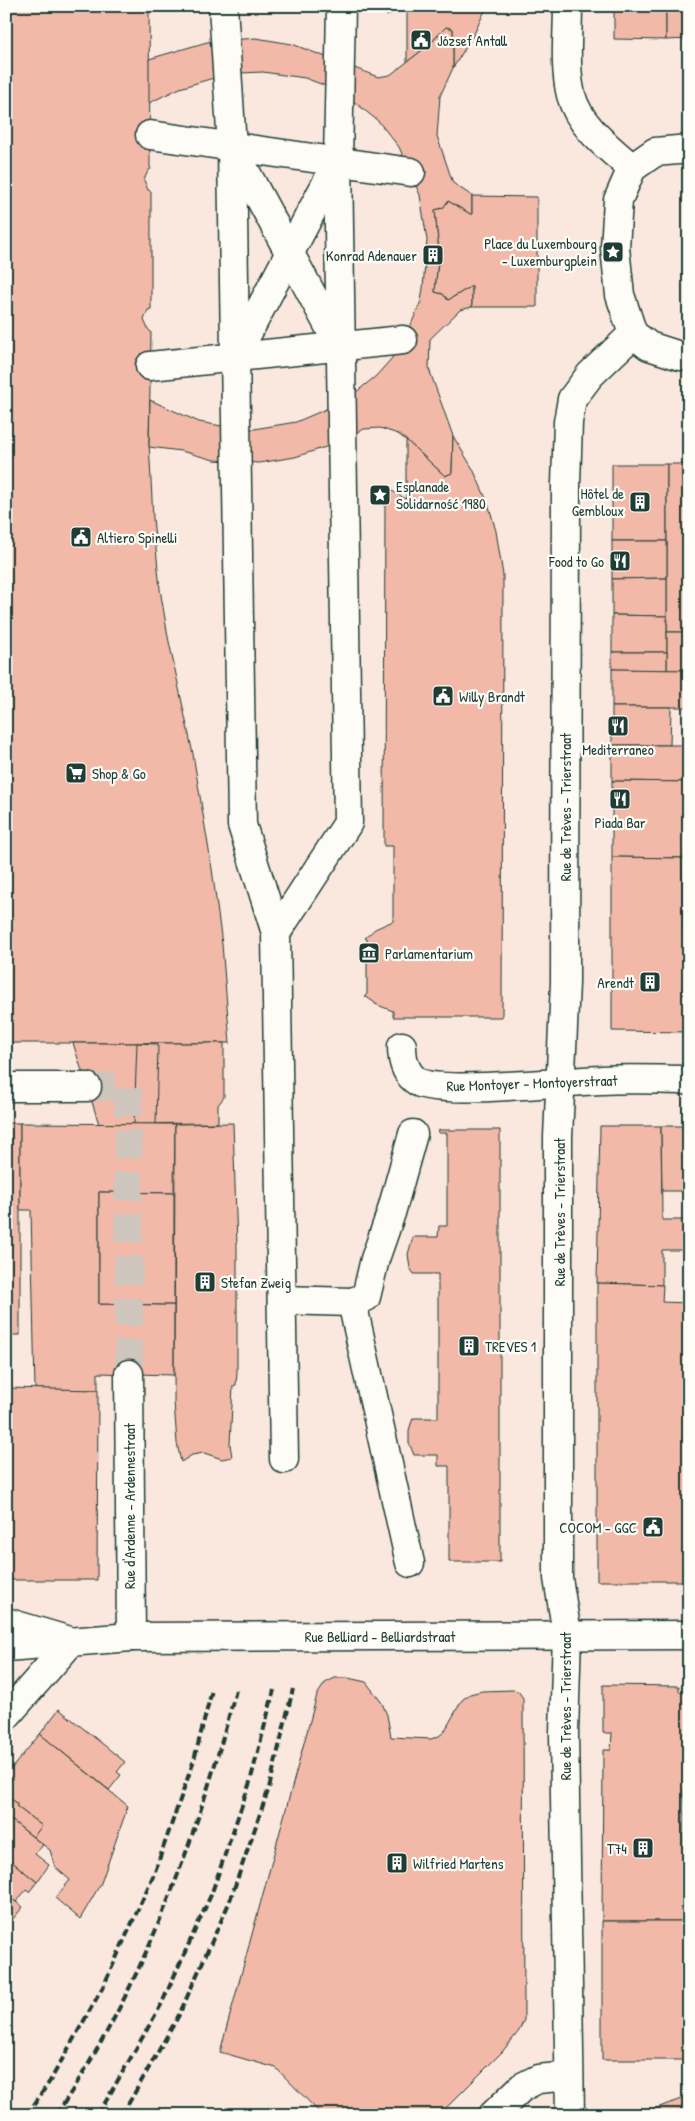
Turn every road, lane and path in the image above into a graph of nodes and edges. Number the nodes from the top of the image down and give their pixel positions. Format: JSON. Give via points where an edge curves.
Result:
{"nodes":[{"id":1,"x":223,"y":6,"type":"edge"},
{"id":2,"x":341,"y":6,"type":"edge"},
{"id":3,"x":568,"y":6,"type":"edge"},
{"id":4,"x":150,"y":135,"type":"dead end"},
{"id":5,"x":232,"y":146,"type":"junction"},
{"id":6,"x":689,"y":149,"type":"edge"},
{"id":7,"x":338,"y":161,"type":"junction"},
{"id":8,"x":632,"y":168,"type":"junction"},
{"id":9,"x":411,"y":172,"type":"dead end"},
{"id":10,"x":289,"y":253,"type":"junction"},
{"id":11,"x":633,"y":334,"type":"junction"},
{"id":12,"x":403,"y":340,"type":"dead end"},
{"id":13,"x":340,"y":346,"type":"junction"},
{"id":14,"x":689,"y":356,"type":"edge"},
{"id":15,"x":235,"y":357,"type":"junction"},
{"id":16,"x":150,"y":366,"type":"dead end"},
{"id":17,"x":276,"y":933,"type":"junction"},
{"id":18,"x":402,"y":1046,"type":"dead end"},
{"id":19,"x":689,"y":1080,"type":"edge"},
{"id":20,"x":561,"y":1082,"type":"junction"},
{"id":21,"x":6,"y":1087,"type":"edge"},
{"id":22,"x":87,"y":1087,"type":"tunnel mouth"},
{"id":23,"x":413,"y":1134,"type":"dead end"},
{"id":24,"x":282,"y":1300,"type":"junction"},
{"id":25,"x":352,"y":1302,"type":"junction"},
{"id":26,"x":128,"y":1374,"type":"tunnel mouth"},
{"id":27,"x":284,"y":1459,"type":"dead end"},
{"id":28,"x":410,"y":1563,"type":"dead end"},
{"id":29,"x":6,"y":1622,"type":"edge"},
{"id":30,"x":567,"y":1634,"type":"junction"},
{"id":31,"x":689,"y":1635,"type":"edge"},
{"id":32,"x":131,"y":1637,"type":"junction"},
{"id":33,"x":71,"y":1642,"type":"junction"},
{"id":34,"x":6,"y":1647,"type":"edge"},
{"id":35,"x":6,"y":1716,"type":"edge"},
{"id":36,"x":569,"y":2076,"type":"junction"},
{"id":37,"x":493,"y":2115,"type":"edge"},
{"id":38,"x":570,"y":2115,"type":"edge"}],
"edges":[{"from":1,"to":5,"type":"street"},
{"from":2,"to":7,"type":"street"},
{"from":3,"to":8,"type":"street","via":[[571,95],[580,116],[595,135]]},
{"from":4,"to":5,"type":"street"},
{"from":5,"to":7,"type":"street"},
{"from":5,"to":10,"type":"street"},
{"from":5,"to":15,"type":"street"},
{"from":6,"to":8,"type":"street","via":[[656,152]]},
{"from":7,"to":9,"type":"street"},
{"from":7,"to":10,"type":"street"},
{"from":7,"to":13,"type":"street"},
{"from":8,"to":11,"type":"street","via":[[618,200],[615,248],[620,295]]},
{"from":10,"to":13,"type":"street"},
{"from":10,"to":15,"type":"street"},
{"from":11,"to":14,"type":"street","via":[[649,346]]},
{"from":11,"to":20,"type":"street","name":"Rue de Trèves - Trierstraat","via":[[590,375],[572,399],[568,422],[565,983]]},
{"from":12,"to":13,"type":"street"},
{"from":13,"to":15,"type":"street"},
{"from":13,"to":17,"type":"street","via":[[348,824]]},
{"from":15,"to":16,"type":"street"},
{"from":15,"to":17,"type":"street","via":[[242,825]]},
{"from":17,"to":24,"type":"street"},
{"from":18,"to":20,"type":"street","name":"Rue Montoyer - Montoyerstraat","via":[[402,1059],[408,1073],[419,1082],[445,1087]]},
{"from":19,"to":20,"type":"street","name":"Rue Montoyer - Montoyerstraat"},
{"from":20,"to":30,"type":"street","name":"Rue de Trèves - Trierstraat","via":[[558,1137],[558,1578]]},
{"from":21,"to":22,"type":"street"},
{"from":23,"to":25,"type":"street","via":[[366,1297]]},
{"from":24,"to":25,"type":"street"},
{"from":24,"to":27,"type":"street"},
{"from":25,"to":28,"type":"street"},
{"from":26,"to":32,"type":"street","name":"Rue d'Ardenne - Ardennestraat"},
{"from":29,"to":33,"type":"street","name":"Rue Belliard - Belliardstraat"},
{"from":30,"to":31,"type":"street","name":"Rue Belliard - Belliardstraat"},
{"from":30,"to":32,"type":"street","name":"Rue Belliard - Belliardstraat"},
{"from":30,"to":36,"type":"street","name":"Rue de Trèves - Trierstraat","via":[[564,1733]]},
{"from":32,"to":33,"type":"street","name":"Rue Belliard - Belliardstraat"},
{"from":33,"to":34,"type":"street","name":"Rue Belliard - Belliardstraat"},
{"from":33,"to":35,"type":"street"},
{"from":36,"to":37,"type":"street","via":[[538,2079],[522,2087]]},
{"from":36,"to":38,"type":"street","name":"Rue de Trèves - Trierstraat"}]}
